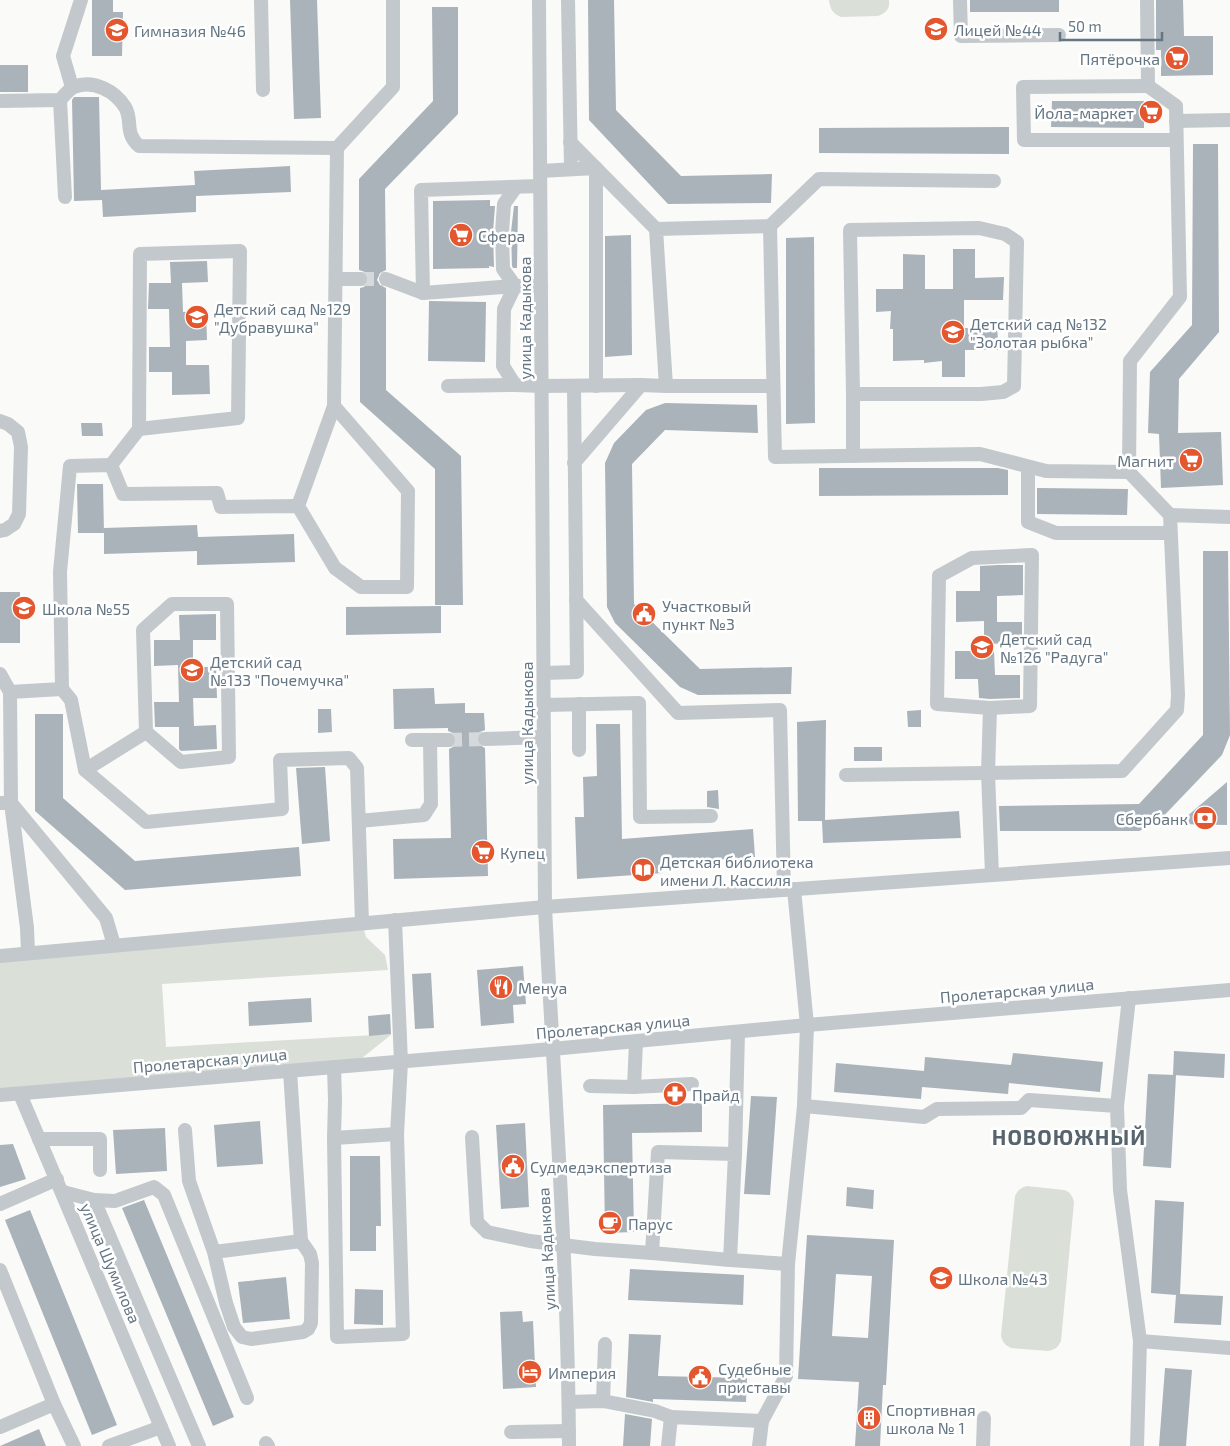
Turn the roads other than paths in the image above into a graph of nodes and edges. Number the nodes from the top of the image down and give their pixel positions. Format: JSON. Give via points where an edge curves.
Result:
{"nodes":[{"id":1,"x":81,"y":0,"type":"edge"},
{"id":2,"x":261,"y":0,"type":"edge"},
{"id":3,"x":393,"y":0,"type":"edge"},
{"id":4,"x":539,"y":0,"type":"edge"},
{"id":5,"x":568,"y":0,"type":"edge"},
{"id":6,"x":960,"y":0,"type":"edge"},
{"id":7,"x":1147,"y":0,"type":"edge"},
{"id":8,"x":1060,"y":35,"type":"dead end"},
{"id":9,"x":1148,"y":86,"type":"junction"},
{"id":10,"x":72,"y":87,"type":"junction"},
{"id":11,"x":263,"y":90,"type":"dead end"},
{"id":12,"x":60,"y":100,"type":"junction"},
{"id":13,"x":0,"y":101,"type":"edge"},
{"id":14,"x":1230,"y":120,"type":"edge"},
{"id":15,"x":1176,"y":121,"type":"junction"},
{"id":16,"x":1176,"y":140,"type":"junction"},
{"id":17,"x":570,"y":142,"type":"junction"},
{"id":18,"x":338,"y":148,"type":"junction"},
{"id":19,"x":596,"y":168,"type":"junction"},
{"id":20,"x":571,"y":169,"type":"junction"},
{"id":21,"x":540,"y":171,"type":"junction"},
{"id":22,"x":994,"y":181,"type":"dead end"},
{"id":23,"x":540,"y":186,"type":"junction"},
{"id":24,"x":516,"y":187,"type":"junction"},
{"id":25,"x":65,"y":197,"type":"dead end"},
{"id":26,"x":770,"y":226,"type":"junction"},
{"id":27,"x":656,"y":229,"type":"junction"},
{"id":28,"x":336,"y":279,"type":"junction"},
{"id":29,"x":360,"y":279,"type":"tunnel mouth"},
{"id":30,"x":386,"y":279,"type":"tunnel mouth"},
{"id":31,"x":515,"y":286,"type":"junction"},
{"id":32,"x":542,"y":286,"type":"junction"},
{"id":33,"x":423,"y":293,"type":"junction"},
{"id":34,"x":515,"y":385,"type":"junction"},
{"id":35,"x":641,"y":385,"type":"junction"},
{"id":36,"x":448,"y":386,"type":"dead end"},
{"id":37,"x":542,"y":386,"type":"junction"},
{"id":38,"x":574,"y":386,"type":"junction"},
{"id":39,"x":596,"y":386,"type":"junction"},
{"id":40,"x":666,"y":386,"type":"junction"},
{"id":41,"x":773,"y":386,"type":"junction"},
{"id":42,"x":853,"y":394,"type":"junction"},
{"id":43,"x":334,"y":406,"type":"junction"},
{"id":44,"x":0,"y":421,"type":"edge"},
{"id":45,"x":139,"y":429,"type":"junction"},
{"id":46,"x":853,"y":456,"type":"junction"},
{"id":47,"x":574,"y":463,"type":"junction"},
{"id":48,"x":111,"y":465,"type":"junction"},
{"id":49,"x":1028,"y":467,"type":"junction"},
{"id":50,"x":1129,"y":472,"type":"junction"},
{"id":51,"x":298,"y":506,"type":"junction"},
{"id":52,"x":1170,"y":515,"type":"junction"},
{"id":53,"x":1230,"y":516,"type":"edge"},
{"id":54,"x":0,"y":531,"type":"edge"},
{"id":55,"x":1170,"y":534,"type":"junction"},
{"id":56,"x":576,"y":600,"type":"junction"},
{"id":57,"x":544,"y":672,"type":"junction"},
{"id":58,"x":0,"y":674,"type":"edge"},
{"id":59,"x":62,"y":689,"type":"junction"},
{"id":60,"x":10,"y":692,"type":"junction"},
{"id":61,"x":579,"y":704,"type":"junction"},
{"id":62,"x":544,"y":705,"type":"junction"},
{"id":63,"x":990,"y":708,"type":"junction"},
{"id":64,"x":146,"y":732,"type":"junction"},
{"id":65,"x":544,"y":737,"type":"junction"},
{"id":66,"x":485,"y":739,"type":"tunnel mouth"},
{"id":67,"x":412,"y":740,"type":"dead end"},
{"id":68,"x":430,"y":740,"type":"junction"},
{"id":69,"x":448,"y":740,"type":"tunnel mouth"},
{"id":70,"x":578,"y":750,"type":"dead end"},
{"id":71,"x":85,"y":770,"type":"junction"},
{"id":72,"x":988,"y":774,"type":"junction"},
{"id":73,"x":846,"y":775,"type":"dead end"},
{"id":74,"x":6,"y":803,"type":"edge"},
{"id":75,"x":711,"y":816,"type":"dead end"},
{"id":76,"x":359,"y":821,"type":"junction"},
{"id":77,"x":1230,"y":858,"type":"edge"},
{"id":78,"x":992,"y":875,"type":"junction"},
{"id":79,"x":789,"y":889,"type":"junction"},
{"id":80,"x":545,"y":907,"type":"junction"},
{"id":81,"x":395,"y":920,"type":"junction"},
{"id":82,"x":362,"y":923,"type":"junction"},
{"id":83,"x":114,"y":945,"type":"junction"},
{"id":84,"x":28,"y":953,"type":"junction"},
{"id":85,"x":0,"y":956,"type":"edge"},
{"id":86,"x":1230,"y":990,"type":"edge"},
{"id":87,"x":1129,"y":998,"type":"junction"},
{"id":88,"x":807,"y":1025,"type":"junction"},
{"id":89,"x":738,"y":1032,"type":"junction"},
{"id":90,"x":636,"y":1042,"type":"junction"},
{"id":91,"x":552,"y":1049,"type":"junction"},
{"id":92,"x":401,"y":1062,"type":"junction"},
{"id":93,"x":334,"y":1068,"type":"junction"},
{"id":94,"x":290,"y":1071,"type":"junction"},
{"id":95,"x":692,"y":1084,"type":"dead end"},
{"id":96,"x":590,"y":1086,"type":"dead end"},
{"id":97,"x":634,"y":1086,"type":"junction"},
{"id":98,"x":20,"y":1094,"type":"junction"},
{"id":99,"x":0,"y":1095,"type":"edge"},
{"id":100,"x":804,"y":1106,"type":"junction"},
{"id":101,"x":1117,"y":1106,"type":"junction"},
{"id":102,"x":185,"y":1130,"type":"dead end"},
{"id":103,"x":397,"y":1134,"type":"junction"},
{"id":104,"x":472,"y":1137,"type":"dead end"},
{"id":105,"x":334,"y":1138,"type":"junction"},
{"id":106,"x":39,"y":1139,"type":"junction"},
{"id":107,"x":735,"y":1154,"type":"junction"},
{"id":108,"x":100,"y":1170,"type":"dead end"},
{"id":109,"x":60,"y":1186,"type":"junction"},
{"id":110,"x":94,"y":1200,"type":"junction"},
{"id":111,"x":0,"y":1204,"type":"edge"},
{"id":112,"x":302,"y":1241,"type":"junction"},
{"id":113,"x":564,"y":1245,"type":"junction"},
{"id":114,"x":214,"y":1252,"type":"junction"},
{"id":115,"x":652,"y":1253,"type":"junction"},
{"id":116,"x":730,"y":1260,"type":"junction"},
{"id":117,"x":788,"y":1264,"type":"junction"},
{"id":118,"x":0,"y":1270,"type":"edge"},
{"id":119,"x":1140,"y":1341,"type":"junction"},
{"id":120,"x":605,"y":1344,"type":"dead end"},
{"id":121,"x":1230,"y":1348,"type":"edge"},
{"id":122,"x":247,"y":1398,"type":"dead end"},
{"id":123,"x":603,"y":1401,"type":"junction"},
{"id":124,"x":569,"y":1402,"type":"junction"},
{"id":125,"x":54,"y":1404,"type":"junction"},
{"id":126,"x":671,"y":1417,"type":"junction"},
{"id":127,"x":984,"y":1418,"type":"dead end"},
{"id":128,"x":762,"y":1422,"type":"junction"},
{"id":129,"x":0,"y":1427,"type":"edge"},
{"id":130,"x":161,"y":1427,"type":"junction"},
{"id":131,"x":569,"y":1431,"type":"junction"},
{"id":132,"x":511,"y":1432,"type":"dead end"},
{"id":133,"x":74,"y":1446,"type":"edge"},
{"id":134,"x":109,"y":1446,"type":"edge"},
{"id":135,"x":169,"y":1446,"type":"edge"},
{"id":136,"x":199,"y":1446,"type":"edge"},
{"id":137,"x":569,"y":1446,"type":"edge"},
{"id":138,"x":668,"y":1446,"type":"edge"},
{"id":139,"x":759,"y":1446,"type":"edge"},
{"id":140,"x":982,"y":1446,"type":"edge"},
{"id":141,"x":1137,"y":1446,"type":"edge"}],
"edges":[{"from":1,"to":10,"type":"street","via":[[63,56]]},
{"from":2,"to":11,"type":"street"},
{"from":3,"to":18,"type":"street","via":[[393,87]]},
{"from":4,"to":21,"type":"street","name":"улица Кадыкова"},
{"from":5,"to":17,"type":"street"},
{"from":6,"to":8,"type":"street","via":[[961,36]]},
{"from":7,"to":9,"type":"street"},
{"from":9,"to":15,"type":"street","via":[[1176,106]]},
{"from":9,"to":16,"type":"street","via":[[1024,87],[1024,140]]},
{"from":10,"to":12,"type":"street"},
{"from":10,"to":18,"type":"street","via":[[86,84],[114,94],[126,108],[132,140],[139,146]]},
{"from":12,"to":13,"type":"street"},
{"from":12,"to":25,"type":"street"},
{"from":14,"to":15,"type":"street"},
{"from":15,"to":16,"type":"street"},
{"from":16,"to":50,"type":"street","via":[[1180,297],[1130,361]]},
{"from":17,"to":19,"type":"street"},
{"from":17,"to":20,"type":"street"},
{"from":18,"to":28,"type":"street"},
{"from":19,"to":20,"type":"street"},
{"from":19,"to":27,"type":"street"},
{"from":19,"to":39,"type":"street"},
{"from":20,"to":21,"type":"street"},
{"from":21,"to":23,"type":"street","name":"улица Кадыкова"},
{"from":22,"to":26,"type":"street","via":[[818,179]]},
{"from":23,"to":24,"type":"street"},
{"from":23,"to":32,"type":"street","name":"улица Кадыкова"},
{"from":24,"to":31,"type":"street","via":[[504,204],[502,232],[502,269]]},
{"from":24,"to":33,"type":"street","via":[[421,190]]},
{"from":26,"to":27,"type":"street"},
{"from":26,"to":41,"type":"street"},
{"from":27,"to":40,"type":"street"},
{"from":28,"to":29,"type":"street"},
{"from":28,"to":43,"type":"street"},
{"from":30,"to":33,"type":"street"},
{"from":31,"to":32,"type":"street"},
{"from":31,"to":33,"type":"street"},
{"from":31,"to":34,"type":"street","via":[[504,309],[503,366]]},
{"from":32,"to":37,"type":"street","name":"улица Кадыкова"},
{"from":34,"to":36,"type":"street"},
{"from":34,"to":37,"type":"street"},
{"from":35,"to":39,"type":"street"},
{"from":35,"to":40,"type":"street"},
{"from":35,"to":47,"type":"street"},
{"from":37,"to":38,"type":"street"},
{"from":37,"to":57,"type":"street","name":"улица Кадыкова"},
{"from":38,"to":39,"type":"street"},
{"from":38,"to":47,"type":"street"},
{"from":40,"to":41,"type":"street"},
{"from":41,"to":46,"type":"street","via":[[775,457]]},
{"from":42,"to":42,"type":"street","via":[[981,394],[1003,392],[1014,386],[1017,242],[1005,234],[979,228],[850,230]]},
{"from":42,"to":46,"type":"street"},
{"from":43,"to":51,"type":"street"},
{"from":43,"to":51,"type":"street","via":[[408,491],[407,587],[360,587],[335,568]]},
{"from":44,"to":54,"type":"street","via":[[18,432],[21,447],[19,514],[14,524]]},
{"from":45,"to":45,"type":"street","via":[[140,254],[240,251],[238,418]]},
{"from":45,"to":48,"type":"street"},
{"from":46,"to":49,"type":"street","via":[[980,454]]},
{"from":47,"to":56,"type":"street"},
{"from":48,"to":51,"type":"street","via":[[122,494],[217,493],[221,507]]},
{"from":48,"to":59,"type":"street","via":[[70,466],[60,572]]},
{"from":49,"to":50,"type":"street","via":[[1046,471]]},
{"from":49,"to":55,"type":"street","via":[[1028,522],[1056,534]]},
{"from":50,"to":52,"type":"street"},
{"from":52,"to":53,"type":"street"},
{"from":52,"to":55,"type":"street"},
{"from":55,"to":72,"type":"street","via":[[1177,710],[1122,771]]},
{"from":56,"to":57,"type":"street","via":[[578,672]]},
{"from":56,"to":79,"type":"street","via":[[678,713],[780,710]]},
{"from":57,"to":62,"type":"street","name":"улица Кадыкова"},
{"from":58,"to":60,"type":"street"},
{"from":59,"to":60,"type":"street"},
{"from":59,"to":71,"type":"street","via":[[71,700]]},
{"from":60,"to":74,"type":"street"},
{"from":61,"to":62,"type":"street"},
{"from":61,"to":70,"type":"street"},
{"from":61,"to":75,"type":"street","via":[[639,703],[640,817]]},
{"from":62,"to":65,"type":"street","name":"улица Кадыкова"},
{"from":63,"to":63,"type":"street","via":[[1030,706],[1032,555],[972,558],[939,576],[937,704]]},
{"from":63,"to":72,"type":"street"},
{"from":64,"to":64,"type":"street","via":[[181,762],[229,757],[227,604],[172,604],[144,630]]},
{"from":64,"to":71,"type":"street"},
{"from":65,"to":66,"type":"street"},
{"from":65,"to":80,"type":"street","name":"улица Кадыкова"},
{"from":67,"to":68,"type":"street"},
{"from":68,"to":69,"type":"street"},
{"from":68,"to":76,"type":"street","via":[[431,804],[424,815]]},
{"from":71,"to":76,"type":"street","via":[[146,822],[282,809],[280,760],[349,758],[357,768]]},
{"from":72,"to":73,"type":"street"},
{"from":72,"to":78,"type":"street"},
{"from":74,"to":83,"type":"street","via":[[106,918]]},
{"from":74,"to":84,"type":"street"},
{"from":76,"to":82,"type":"street"},
{"from":77,"to":78,"type":"street"},
{"from":78,"to":79,"type":"street"},
{"from":79,"to":80,"type":"street"},
{"from":79,"to":88,"type":"street"},
{"from":80,"to":81,"type":"street"},
{"from":80,"to":91,"type":"street","name":"улица Кадыкова"},
{"from":81,"to":82,"type":"street"},
{"from":81,"to":92,"type":"street"},
{"from":82,"to":83,"type":"street"},
{"from":83,"to":84,"type":"street"},
{"from":84,"to":85,"type":"street"},
{"from":86,"to":87,"type":"street","name":"Пролетарская улица"},
{"from":87,"to":88,"type":"street","name":"Пролетарская улица"},
{"from":87,"to":101,"type":"street"},
{"from":88,"to":89,"type":"street","name":"Пролетарская улица"},
{"from":88,"to":100,"type":"street"},
{"from":89,"to":90,"type":"street","name":"Пролетарская улица"},
{"from":89,"to":107,"type":"street"},
{"from":90,"to":91,"type":"street","name":"Пролетарская улица"},
{"from":90,"to":97,"type":"street"},
{"from":91,"to":92,"type":"street","name":"Пролетарская улица"},
{"from":91,"to":113,"type":"street","name":"улица Кадыкова"},
{"from":92,"to":93,"type":"street","name":"Пролетарская улица"},
{"from":92,"to":103,"type":"street"},
{"from":93,"to":94,"type":"street","name":"Пролетарская улица"},
{"from":93,"to":105,"type":"street"},
{"from":94,"to":98,"type":"street","name":"Пролетарская улица"},
{"from":94,"to":112,"type":"street"},
{"from":95,"to":97,"type":"street"},
{"from":96,"to":97,"type":"street"},
{"from":98,"to":99,"type":"street","name":"Пролетарская улица"},
{"from":98,"to":106,"type":"street","name":"улица Шумилова"},
{"from":100,"to":101,"type":"street","via":[[924,1117],[937,1109],[1021,1108],[1029,1100]]},
{"from":100,"to":117,"type":"street"},
{"from":101,"to":119,"type":"street","via":[[1120,1190]]},
{"from":102,"to":114,"type":"street","via":[[188,1180]]},
{"from":103,"to":105,"type":"street"},
{"from":103,"to":105,"type":"street","via":[[404,1334],[337,1337]]},
{"from":104,"to":113,"type":"street","via":[[477,1222],[487,1232]]},
{"from":106,"to":108,"type":"street","via":[[100,1139]]},
{"from":106,"to":109,"type":"street","name":"улица Шумилова"},
{"from":107,"to":115,"type":"street","via":[[658,1152]]},
{"from":107,"to":116,"type":"street"},
{"from":109,"to":110,"type":"street"},
{"from":109,"to":111,"type":"street"},
{"from":109,"to":130,"type":"street","name":"улица Шумилова"},
{"from":110,"to":122,"type":"street","via":[[115,1201],[154,1187],[164,1195]]},
{"from":110,"to":136,"type":"street"},
{"from":112,"to":114,"type":"street"},
{"from":112,"to":114,"type":"street","via":[[312,1263],[311,1323],[308,1329],[251,1339],[242,1337],[234,1327]]},
{"from":113,"to":115,"type":"street"},
{"from":113,"to":124,"type":"street","name":"улица Кадыкова"},
{"from":115,"to":116,"type":"street"},
{"from":116,"to":117,"type":"street"},
{"from":117,"to":128,"type":"street","via":[[786,1376]]},
{"from":118,"to":125,"type":"street"},
{"from":119,"to":121,"type":"street"},
{"from":119,"to":141,"type":"street"},
{"from":120,"to":123,"type":"street"},
{"from":123,"to":124,"type":"street"},
{"from":123,"to":126,"type":"street"},
{"from":124,"to":131,"type":"street","name":"улица Кадыкова"},
{"from":125,"to":129,"type":"street"},
{"from":125,"to":133,"type":"street"},
{"from":126,"to":128,"type":"street"},
{"from":126,"to":138,"type":"street"},
{"from":127,"to":140,"type":"street"},
{"from":128,"to":139,"type":"street"},
{"from":130,"to":134,"type":"street"},
{"from":130,"to":135,"type":"street","name":"улица Шумилова"},
{"from":131,"to":132,"type":"street"},
{"from":131,"to":137,"type":"street","name":"улица Кадыкова"}]}
